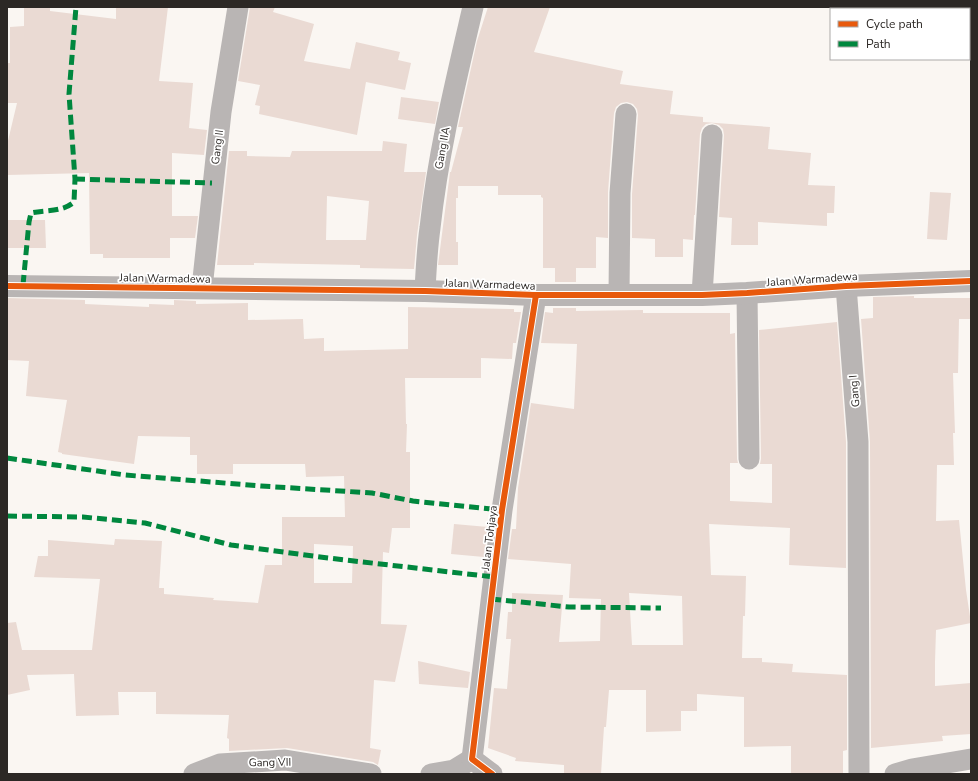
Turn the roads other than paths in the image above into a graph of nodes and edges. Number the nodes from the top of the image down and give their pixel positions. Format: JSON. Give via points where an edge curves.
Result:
{"nodes":[{"id":1,"x":238,"y":7,"type":"edge"},
{"id":2,"x":473,"y":7,"type":"edge"},
{"id":3,"x":626,"y":114,"type":"dead end"},
{"id":4,"x":712,"y":135,"type":"dead end"},
{"id":5,"x":971,"y":282,"type":"edge"},
{"id":6,"x":7,"y":286,"type":"edge"},
{"id":7,"x":846,"y":286,"type":"junction"},
{"id":8,"x":202,"y":288,"type":"junction"},
{"id":9,"x":425,"y":291,"type":"junction"},
{"id":10,"x":747,"y":293,"type":"junction"},
{"id":11,"x":536,"y":295,"type":"junction"},
{"id":12,"x":619,"y":295,"type":"junction"},
{"id":13,"x":702,"y":295,"type":"junction"},
{"id":14,"x":750,"y":459,"type":"dead end"},
{"id":15,"x":472,"y":759,"type":"junction"},
{"id":16,"x":971,"y":760,"type":"edge"},
{"id":17,"x":194,"y":774,"type":"edge"},
{"id":18,"x":370,"y":774,"type":"edge"},
{"id":19,"x":431,"y":774,"type":"edge"},
{"id":20,"x":492,"y":774,"type":"edge"},
{"id":21,"x":859,"y":774,"type":"edge"},
{"id":22,"x":895,"y":774,"type":"edge"}],
"edges":[{"from":1,"to":8,"type":"street","name":"Gang II","via":[[221,112]]},
{"from":2,"to":9,"type":"street","name":"Gang IIA","via":[[449,110],[438,172]]},
{"from":3,"to":12,"type":"street","via":[[620,193]]},
{"from":4,"to":13,"type":"street"},
{"from":5,"to":7,"type":"street","name":"Jalan Warmadewa"},
{"from":6,"to":8,"type":"street","name":"Jalan Warmadewa"},
{"from":7,"to":10,"type":"street","name":"Jalan Warmadewa"},
{"from":7,"to":21,"type":"street","name":"Gang I","via":[[858,442]]},
{"from":8,"to":9,"type":"street","name":"Jalan Warmadewa"},
{"from":9,"to":11,"type":"street","name":"Jalan Warmadewa"},
{"from":10,"to":13,"type":"street","name":"Jalan Warmadewa"},
{"from":10,"to":14,"type":"street"},
{"from":11,"to":12,"type":"street","name":"Jalan Warmadewa"},
{"from":11,"to":15,"type":"street","name":"Jalan Tohjaya","via":[[502,510]]},
{"from":12,"to":13,"type":"street","name":"Jalan Warmadewa"},
{"from":15,"to":19,"type":"street","via":[[454,770]]},
{"from":15,"to":20,"type":"street"},
{"from":16,"to":22,"type":"street"},
{"from":17,"to":18,"type":"street","name":"Gang VII","via":[[220,764],[284,760]]}]}
